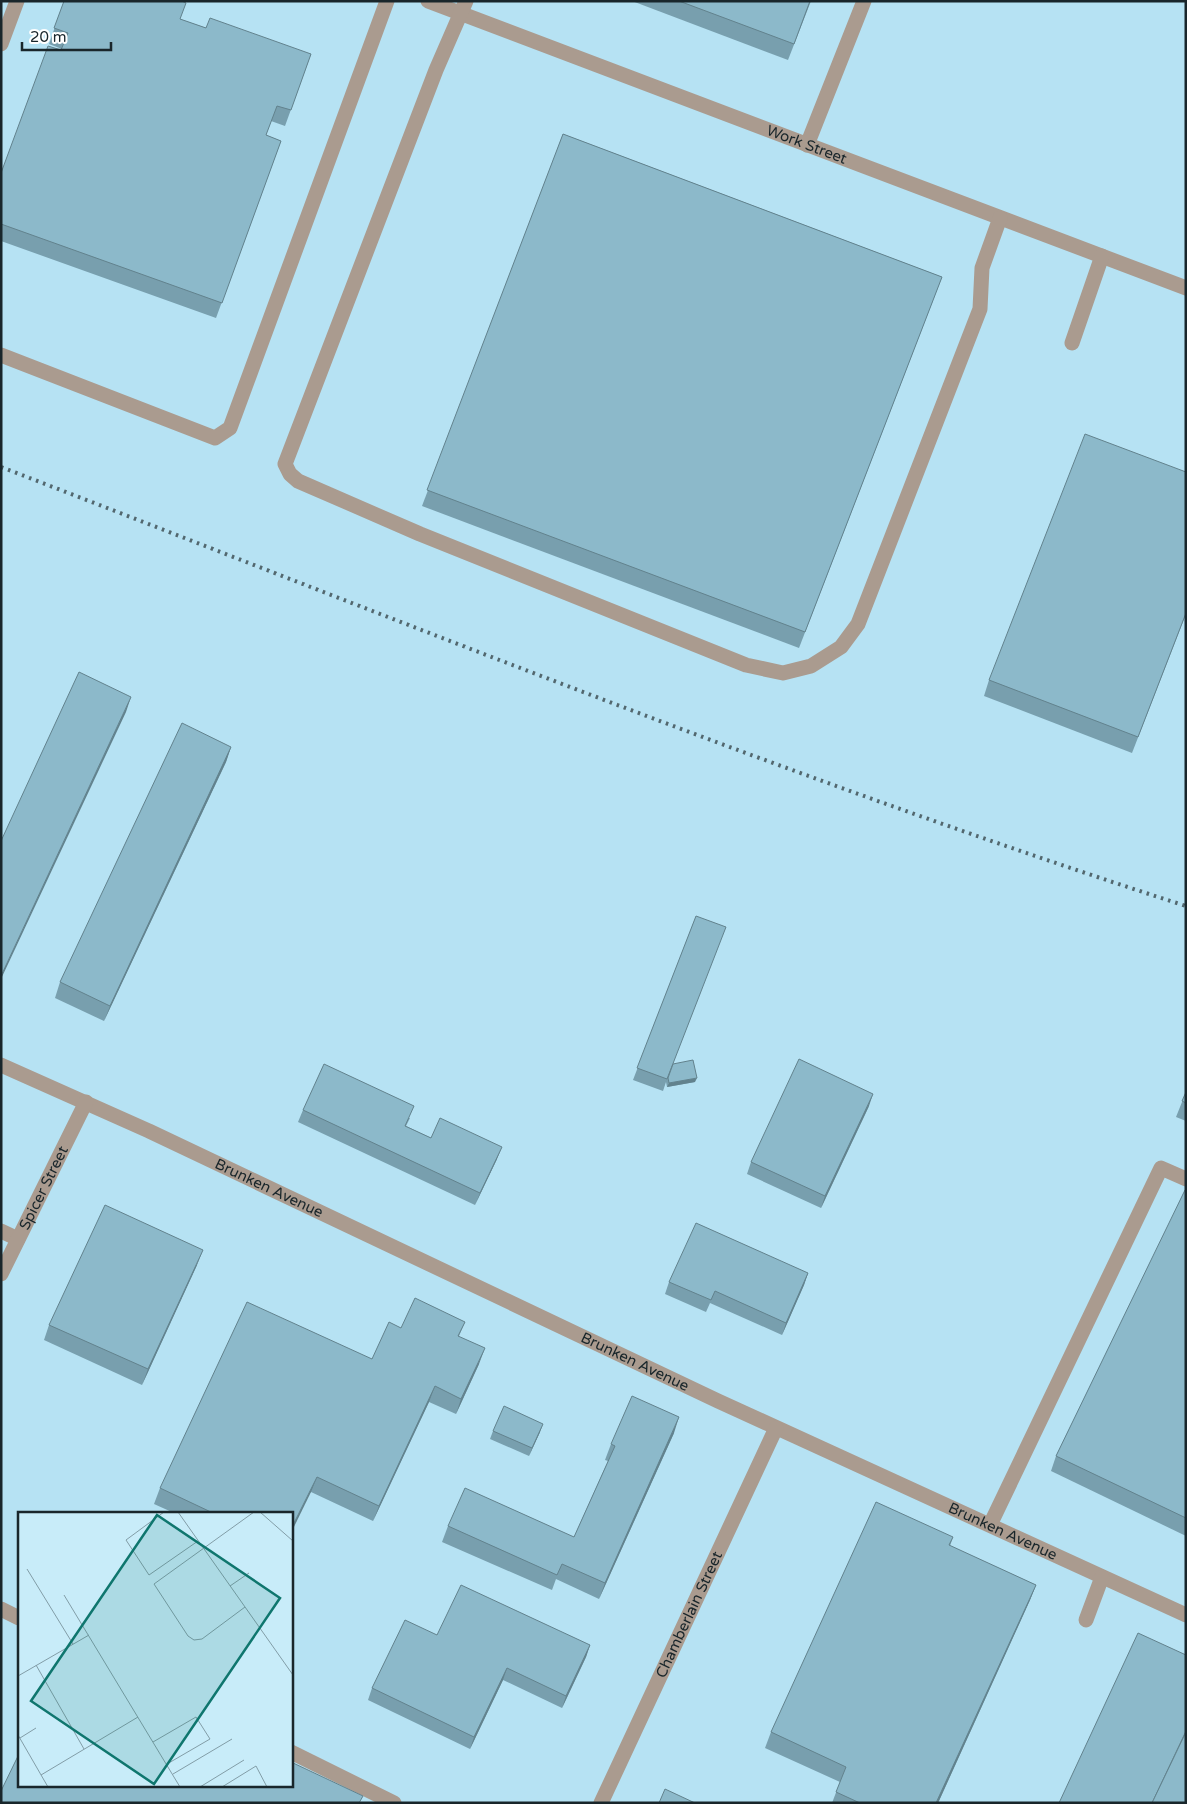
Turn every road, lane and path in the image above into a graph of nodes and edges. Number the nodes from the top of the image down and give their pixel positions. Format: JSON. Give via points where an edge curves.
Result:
{"nodes":[{"id":1,"x":17,"y":1,"type":"edge"},
{"id":2,"x":387,"y":1,"type":"edge"},
{"id":3,"x":428,"y":1,"type":"edge"},
{"id":4,"x":864,"y":1,"type":"edge"},
{"id":5,"x":464,"y":8,"type":"edge"},
{"id":6,"x":1,"y":44,"type":"edge"},
{"id":7,"x":808,"y":145,"type":"junction"},
{"id":8,"x":1000,"y":218,"type":"junction"},
{"id":9,"x":1102,"y":256,"type":"junction"},
{"id":10,"x":1186,"y":288,"type":"edge"},
{"id":11,"x":1072,"y":343,"type":"dead end"},
{"id":12,"x":1,"y":355,"type":"edge"},
{"id":13,"x":1,"y":1065,"type":"edge"},
{"id":14,"x":86,"y":1102,"type":"junction"},
{"id":15,"x":1186,"y":1178,"type":"edge"},
{"id":16,"x":1,"y":1231,"type":"edge"},
{"id":17,"x":18,"y":1239,"type":"junction"},
{"id":18,"x":1,"y":1274,"type":"edge"},
{"id":19,"x":776,"y":1428,"type":"junction"},
{"id":20,"x":990,"y":1525,"type":"junction"},
{"id":21,"x":1102,"y":1577,"type":"junction"},
{"id":22,"x":1,"y":1609,"type":"edge"},
{"id":23,"x":1185,"y":1613,"type":"edge"},
{"id":24,"x":18,"y":1618,"type":"edge"},
{"id":25,"x":1086,"y":1620,"type":"dead end"},
{"id":26,"x":292,"y":1752,"type":"edge"},
{"id":27,"x":394,"y":1803,"type":"edge"},
{"id":28,"x":601,"y":1803,"type":"edge"}],
"edges":[{"from":1,"to":6,"type":"street"},
{"from":2,"to":12,"type":"street","via":[[230,428],[215,438]]},
{"from":3,"to":5,"type":"street","name":"Work Street"},
{"from":4,"to":7,"type":"street"},
{"from":5,"to":7,"type":"street","name":"Work Street"},
{"from":5,"to":8,"type":"street","via":[[436,70],[285,464],[298,481],[420,534],[746,664],[783,673],[811,666],[841,647],[858,624],[980,309],[982,268]]},
{"from":7,"to":8,"type":"street","name":"Work Street"},
{"from":8,"to":9,"type":"street","name":"Work Street"},
{"from":9,"to":10,"type":"street","name":"Work Street"},
{"from":9,"to":11,"type":"street"},
{"from":13,"to":14,"type":"street","name":"Brunken Avenue"},
{"from":14,"to":17,"type":"street","name":"Spicer Street"},
{"from":14,"to":19,"type":"street","name":"Brunken Avenue"},
{"from":15,"to":20,"type":"street","via":[[1161,1168]]},
{"from":16,"to":17,"type":"street"},
{"from":17,"to":18,"type":"street","name":"Spicer Street"},
{"from":19,"to":20,"type":"street","name":"Brunken Avenue"},
{"from":19,"to":28,"type":"street","name":"Chamberlain Street"},
{"from":20,"to":21,"type":"street","name":"Brunken Avenue"},
{"from":21,"to":23,"type":"street","name":"Brunken Avenue"},
{"from":21,"to":25,"type":"street"},
{"from":22,"to":24,"type":"street"},
{"from":26,"to":27,"type":"street"}]}
